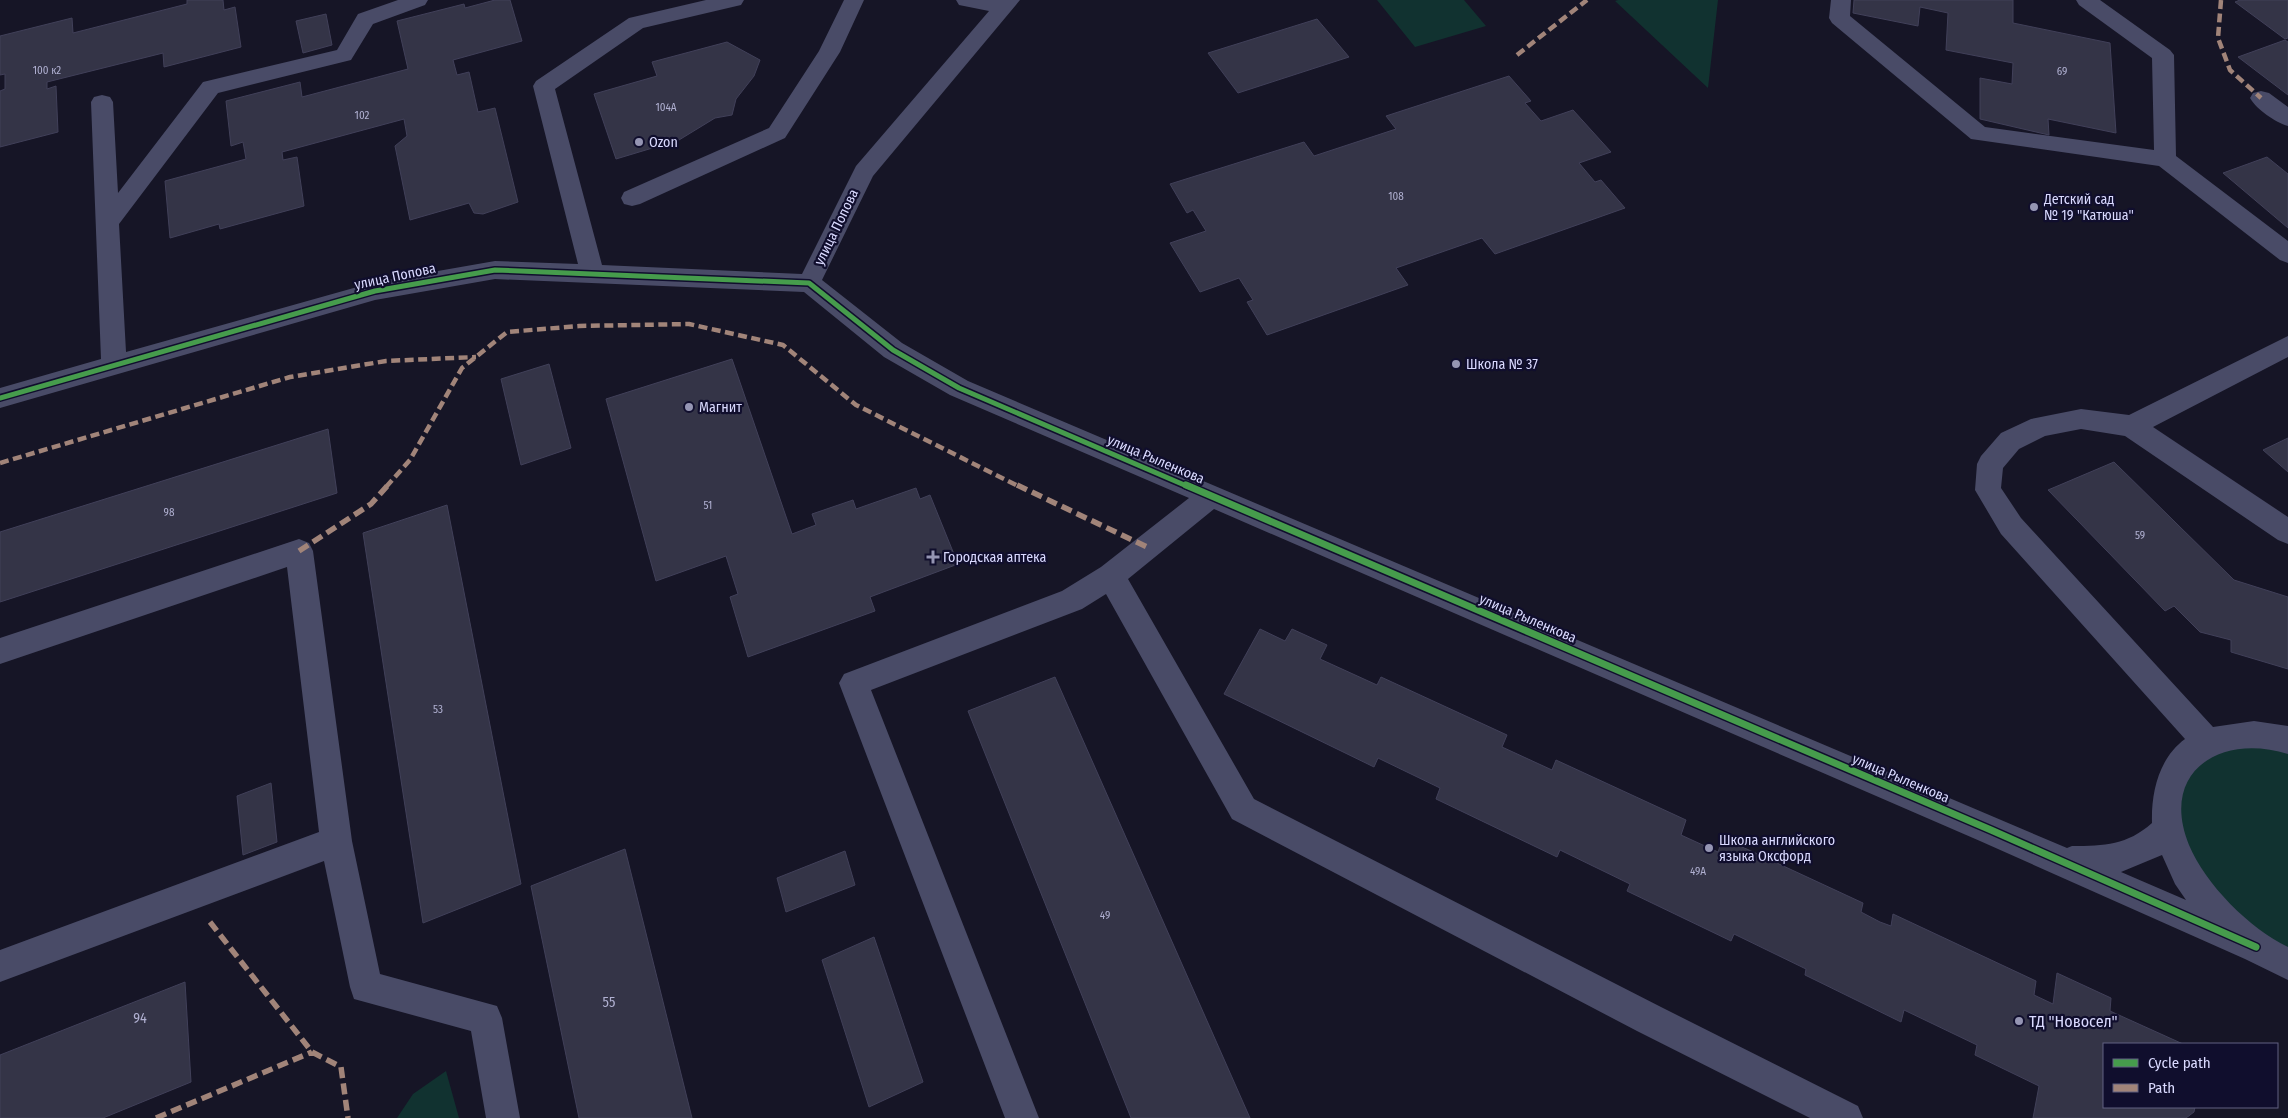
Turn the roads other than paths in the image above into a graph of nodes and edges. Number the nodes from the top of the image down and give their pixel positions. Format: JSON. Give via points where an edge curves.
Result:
{"nodes":[{"id":1,"x":418,"y":0,"type":"edge"},
{"id":2,"x":734,"y":0,"type":"edge"},
{"id":3,"x":854,"y":0,"type":"edge"},
{"id":4,"x":966,"y":0,"type":"edge"},
{"id":5,"x":1841,"y":0,"type":"edge"},
{"id":6,"x":2086,"y":0,"type":"edge"},
{"id":7,"x":1008,"y":3,"type":"edge"},
{"id":8,"x":2261,"y":98,"type":"dead end"},
{"id":9,"x":102,"y":102,"type":"dead end"},
{"id":10,"x":2288,"y":118,"type":"edge"},
{"id":11,"x":2165,"y":159,"type":"junction"},
{"id":12,"x":632,"y":198,"type":"dead end"},
{"id":13,"x":107,"y":223,"type":"junction"},
{"id":14,"x":2288,"y":254,"type":"edge"},
{"id":15,"x":592,"y":274,"type":"junction"},
{"id":16,"x":809,"y":283,"type":"junction"},
{"id":17,"x":2288,"y":346,"type":"edge"},
{"id":18,"x":114,"y":366,"type":"junction"},
{"id":19,"x":0,"y":398,"type":"edge"},
{"id":20,"x":2131,"y":426,"type":"junction"},
{"id":21,"x":1211,"y":496,"type":"junction"},
{"id":22,"x":2288,"y":532,"type":"edge"},
{"id":23,"x":1111,"y":576,"type":"junction"},
{"id":24,"x":0,"y":651,"type":"edge"},
{"id":25,"x":2288,"y":740,"type":"edge"},
{"id":26,"x":2206,"y":742,"type":"junction"},
{"id":27,"x":2168,"y":829,"type":"junction"},
{"id":28,"x":336,"y":841,"type":"junction"},
{"id":29,"x":2062,"y":862,"type":"junction"},
{"id":30,"x":2256,"y":947,"type":"junction"},
{"id":31,"x":2288,"y":964,"type":"edge"},
{"id":32,"x":0,"y":966,"type":"edge"},
{"id":33,"x":503,"y":1118,"type":"edge"},
{"id":34,"x":1022,"y":1118,"type":"edge"},
{"id":35,"x":1846,"y":1118,"type":"edge"}],
"edges":[{"from":1,"to":13,"type":"street","via":[[365,19],[344,55],[211,87]]},
{"from":2,"to":15,"type":"street","via":[[636,23],[544,86]]},
{"from":3,"to":12,"type":"street","via":[[829,52],[777,133]]},
{"from":4,"to":7,"type":"street"},
{"from":5,"to":11,"type":"street","via":[[1839,18],[1979,134]]},
{"from":6,"to":11,"type":"street","via":[[2162,56]]},
{"from":7,"to":16,"type":"street","name":"улица Попова","via":[[864,172]]},
{"from":8,"to":10,"type":"street"},
{"from":9,"to":13,"type":"street"},
{"from":11,"to":14,"type":"street"},
{"from":13,"to":18,"type":"street"},
{"from":15,"to":16,"type":"street","name":"улица Попова"},
{"from":15,"to":18,"type":"street","name":"улица Попова","via":[[495,270],[375,291]]},
{"from":16,"to":21,"type":"street","name":"улица Рыленкова","via":[[893,350],[959,388]]},
{"from":17,"to":20,"type":"street"},
{"from":18,"to":19,"type":"street","name":"улица Попова"},
{"from":20,"to":22,"type":"street"},
{"from":20,"to":26,"type":"street","via":[[2081,419],[2040,426],[2010,441],[1990,464],[1988,490],[2011,526]]},
{"from":21,"to":23,"type":"street"},
{"from":21,"to":29,"type":"street","name":"улица Рыленкова"},
{"from":23,"to":34,"type":"street","via":[[1072,600],[854,683]]},
{"from":23,"to":35,"type":"street","via":[[1243,809]]},
{"from":24,"to":28,"type":"street","via":[[299,551]]},
{"from":25,"to":26,"type":"street","via":[[2242,734]]},
{"from":26,"to":27,"type":"street","via":[[2181,761],[2167,791]]},
{"from":27,"to":29,"type":"street","via":[[2148,847],[2108,861]]},
{"from":27,"to":30,"type":"street","via":[[2184,870],[2214,912]]},
{"from":28,"to":32,"type":"street"},
{"from":28,"to":33,"type":"street","via":[[366,987],[485,1018]]},
{"from":29,"to":30,"type":"street","name":"улица Рыленкова"},
{"from":30,"to":31,"type":"street"}]}
